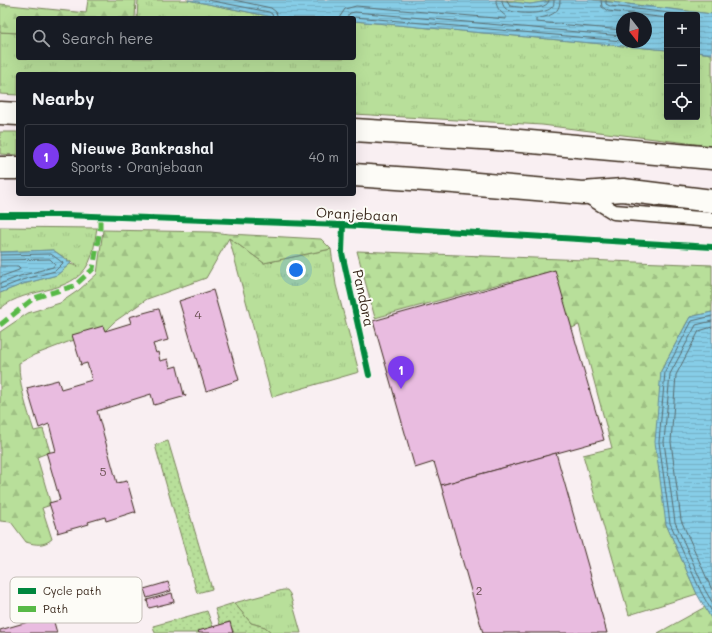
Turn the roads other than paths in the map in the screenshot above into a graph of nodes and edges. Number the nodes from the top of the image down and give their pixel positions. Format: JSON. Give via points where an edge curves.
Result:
{"nodes":[{"id":1,"x":0,"y":113,"type":"edge"},
{"id":2,"x":16,"y":114,"type":"edge"},
{"id":3,"x":356,"y":130,"type":"edge"},
{"id":4,"x":712,"y":158,"type":"edge"},
{"id":5,"x":0,"y":168,"type":"edge"},
{"id":6,"x":16,"y":168,"type":"edge"},
{"id":7,"x":356,"y":175,"type":"edge"},
{"id":8,"x":583,"y":193,"type":"junction"},
{"id":9,"x":712,"y":201,"type":"edge"},
{"id":10,"x":712,"y":220,"type":"edge"}],
"edges":[{"from":1,"to":2,"type":"main road"},
{"from":3,"to":4,"type":"main road","via":[[497,139]]},
{"from":5,"to":6,"type":"main road"},
{"from":7,"to":8,"type":"main road"},
{"from":8,"to":9,"type":"main road","via":[[623,190]]},
{"from":8,"to":10,"type":"lane","via":[[614,212]]}]}
